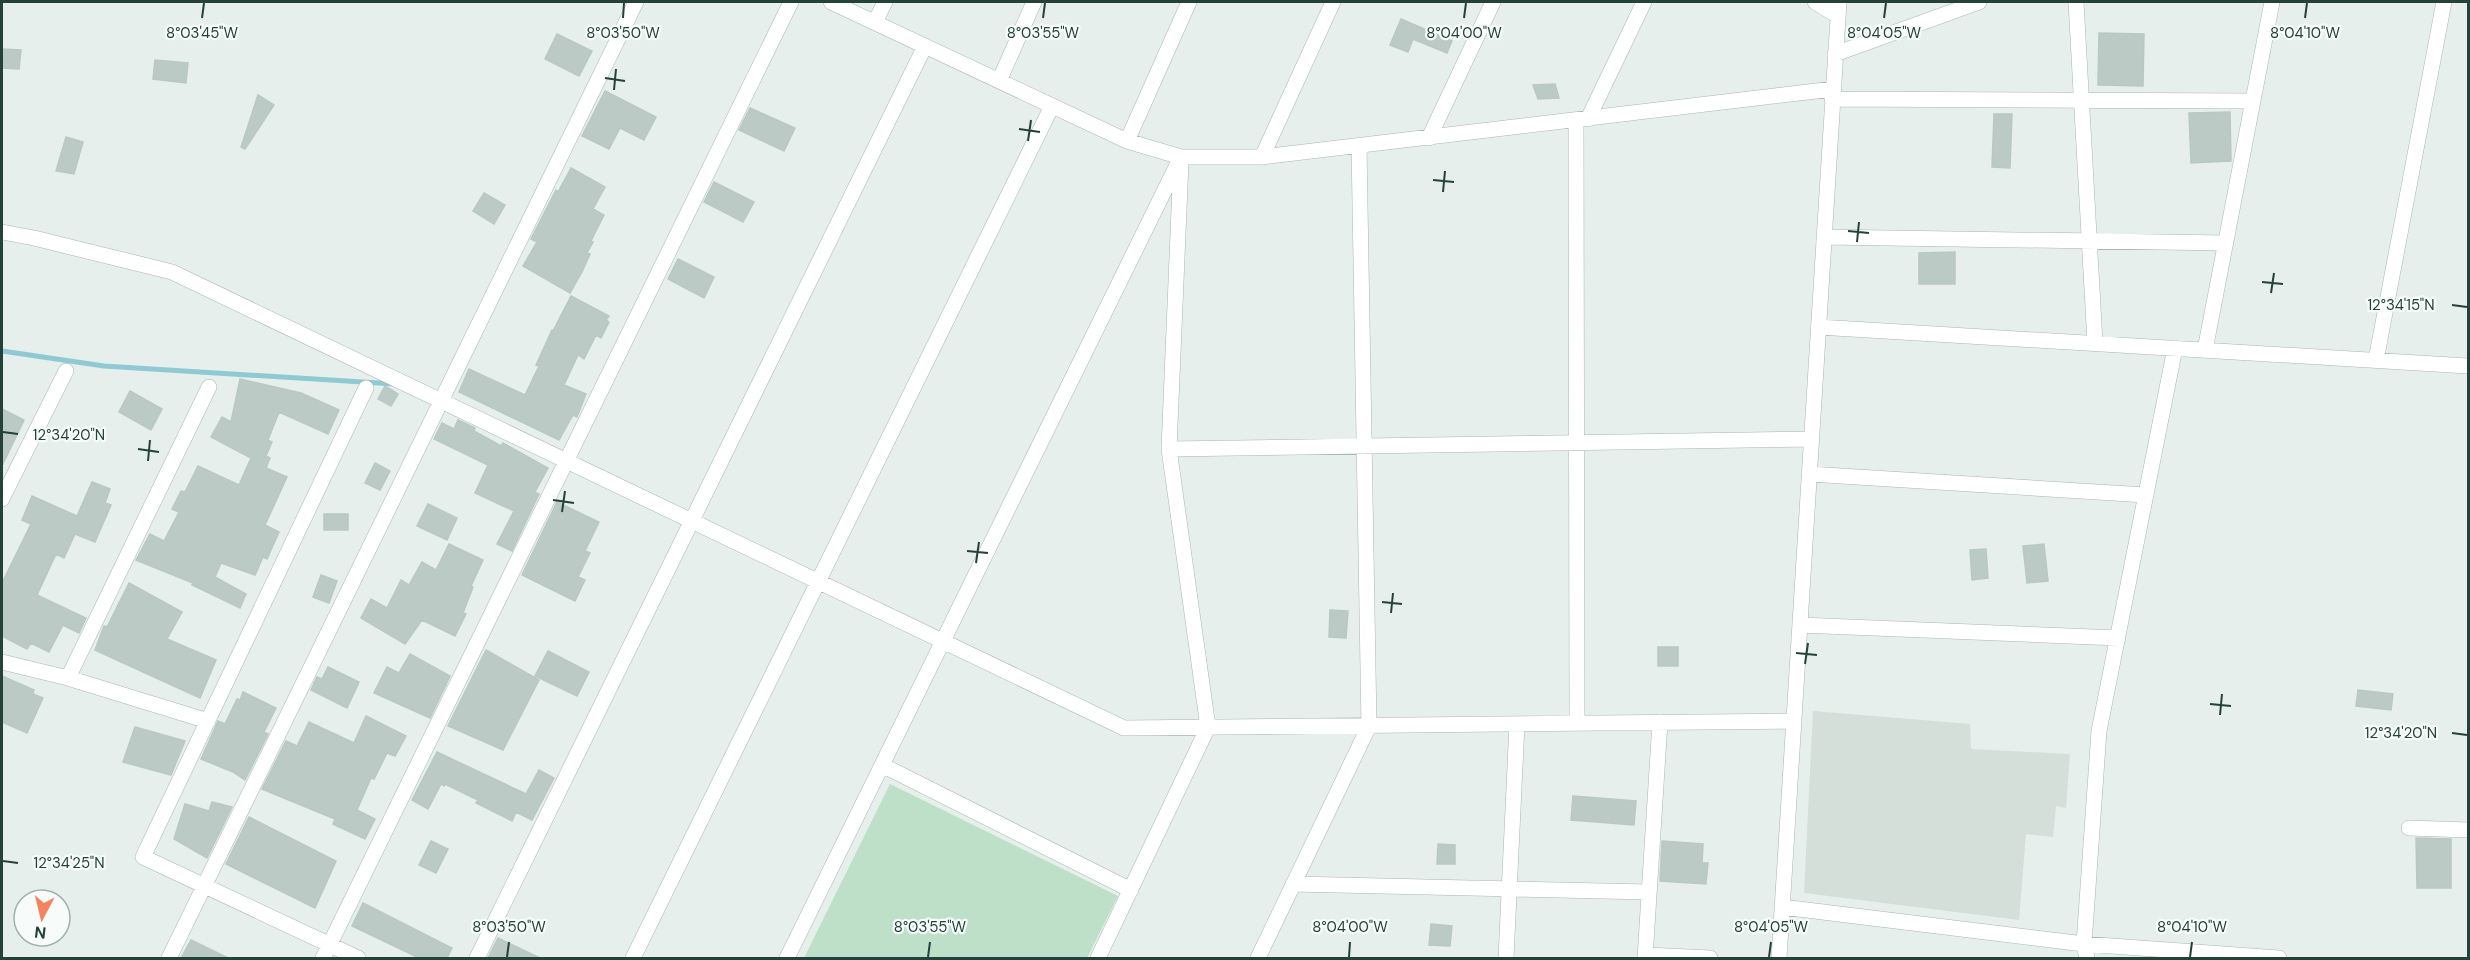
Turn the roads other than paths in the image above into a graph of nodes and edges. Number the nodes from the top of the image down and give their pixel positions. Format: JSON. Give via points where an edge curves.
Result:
{"nodes":[{"id":1,"x":636,"y":2,"type":"edge"},
{"id":2,"x":791,"y":2,"type":"edge"},
{"id":3,"x":831,"y":2,"type":"edge"},
{"id":4,"x":885,"y":2,"type":"edge"},
{"id":5,"x":1034,"y":2,"type":"edge"},
{"id":6,"x":1190,"y":2,"type":"edge"},
{"id":7,"x":1333,"y":2,"type":"edge"},
{"id":8,"x":1493,"y":2,"type":"edge"},
{"id":9,"x":1644,"y":2,"type":"edge"},
{"id":10,"x":1815,"y":2,"type":"edge"},
{"id":11,"x":1979,"y":2,"type":"edge"},
{"id":12,"x":2076,"y":2,"type":"edge"},
{"id":13,"x":2272,"y":2,"type":"edge"},
{"id":14,"x":2444,"y":2,"type":"edge"},
{"id":15,"x":1838,"y":9,"type":"edge"},
{"id":16,"x":875,"y":22,"type":"junction"},
{"id":17,"x":925,"y":46,"type":"junction"},
{"id":18,"x":1835,"y":54,"type":"junction"},
{"id":19,"x":999,"y":81,"type":"junction"},
{"id":20,"x":1833,"y":94,"type":"junction"},
{"id":21,"x":2082,"y":101,"type":"junction"},
{"id":22,"x":2253,"y":101,"type":"junction"},
{"id":23,"x":1052,"y":106,"type":"junction"},
{"id":24,"x":1582,"y":120,"type":"junction"},
{"id":25,"x":1429,"y":138,"type":"junction"},
{"id":26,"x":1127,"y":141,"type":"junction"},
{"id":27,"x":1359,"y":146,"type":"junction"},
{"id":28,"x":1181,"y":156,"type":"junction"},
{"id":29,"x":1262,"y":157,"type":"junction"},
{"id":30,"x":2,"y":232,"type":"edge"},
{"id":31,"x":1824,"y":237,"type":"junction"},
{"id":32,"x":2090,"y":242,"type":"junction"},
{"id":33,"x":2226,"y":243,"type":"junction"},
{"id":34,"x":1818,"y":327,"type":"junction"},
{"id":35,"x":2096,"y":343,"type":"junction"},
{"id":36,"x":2175,"y":348,"type":"junction"},
{"id":37,"x":2205,"y":350,"type":"junction"},
{"id":38,"x":2376,"y":360,"type":"junction"},
{"id":39,"x":2469,"y":366,"type":"edge"},
{"id":40,"x":66,"y":371,"type":"dead end"},
{"id":41,"x":209,"y":387,"type":"dead end"},
{"id":42,"x":366,"y":388,"type":"dead end"},
{"id":43,"x":441,"y":401,"type":"junction"},
{"id":44,"x":1811,"y":439,"type":"junction"},
{"id":45,"x":1577,"y":442,"type":"junction"},
{"id":46,"x":1364,"y":446,"type":"junction"},
{"id":47,"x":1169,"y":449,"type":"junction"},
{"id":48,"x":566,"y":460,"type":"junction"},
{"id":49,"x":1809,"y":474,"type":"junction"},
{"id":50,"x":2146,"y":495,"type":"junction"},
{"id":51,"x":2,"y":499,"type":"edge"},
{"id":52,"x":692,"y":521,"type":"junction"},
{"id":53,"x":818,"y":582,"type":"junction"},
{"id":54,"x":1800,"y":625,"type":"junction"},
{"id":55,"x":2118,"y":638,"type":"junction"},
{"id":56,"x":943,"y":641,"type":"junction"},
{"id":57,"x":2,"y":662,"type":"edge"},
{"id":58,"x":68,"y":678,"type":"junction"},
{"id":59,"x":208,"y":721,"type":"junction"},
{"id":60,"x":1794,"y":721,"type":"junction"},
{"id":61,"x":1660,"y":722,"type":"junction"},
{"id":62,"x":1577,"y":723,"type":"junction"},
{"id":63,"x":1517,"y":724,"type":"junction"},
{"id":64,"x":1369,"y":726,"type":"junction"},
{"id":65,"x":1209,"y":727,"type":"junction"},
{"id":66,"x":882,"y":765,"type":"junction"},
{"id":67,"x":2409,"y":828,"type":"dead end"},
{"id":68,"x":2469,"y":830,"type":"edge"},
{"id":69,"x":1293,"y":884,"type":"junction"},
{"id":70,"x":204,"y":886,"type":"junction"},
{"id":71,"x":1509,"y":889,"type":"junction"},
{"id":72,"x":1131,"y":890,"type":"junction"},
{"id":73,"x":1650,"y":892,"type":"junction"},
{"id":74,"x":1782,"y":907,"type":"junction"},
{"id":75,"x":326,"y":952,"type":"edge"},
{"id":76,"x":2086,"y":952,"type":"edge"},
{"id":77,"x":1646,"y":957,"type":"edge"},
{"id":78,"x":169,"y":958,"type":"edge"},
{"id":79,"x":358,"y":958,"type":"edge"},
{"id":80,"x":477,"y":958,"type":"edge"},
{"id":81,"x":633,"y":958,"type":"edge"},
{"id":82,"x":787,"y":958,"type":"edge"},
{"id":83,"x":1098,"y":958,"type":"edge"},
{"id":84,"x":1258,"y":958,"type":"edge"},
{"id":85,"x":1506,"y":958,"type":"edge"},
{"id":86,"x":1710,"y":958,"type":"edge"},
{"id":87,"x":1779,"y":958,"type":"edge"},
{"id":88,"x":2279,"y":958,"type":"edge"}],
"edges":[{"from":1,"to":43,"type":"street"},
{"from":2,"to":48,"type":"street"},
{"from":3,"to":16,"type":"street"},
{"from":4,"to":16,"type":"street"},
{"from":5,"to":19,"type":"street"},
{"from":6,"to":26,"type":"street"},
{"from":7,"to":29,"type":"street"},
{"from":8,"to":25,"type":"street"},
{"from":9,"to":24,"type":"street"},
{"from":10,"to":15,"type":"street"},
{"from":11,"to":18,"type":"street"},
{"from":12,"to":21,"type":"street"},
{"from":13,"to":22,"type":"street"},
{"from":14,"to":38,"type":"street"},
{"from":15,"to":18,"type":"street"},
{"from":16,"to":17,"type":"street"},
{"from":17,"to":19,"type":"street"},
{"from":17,"to":52,"type":"street"},
{"from":18,"to":20,"type":"street"},
{"from":19,"to":23,"type":"street"},
{"from":20,"to":21,"type":"street"},
{"from":20,"to":24,"type":"street"},
{"from":20,"to":31,"type":"street"},
{"from":21,"to":22,"type":"street"},
{"from":21,"to":32,"type":"street"},
{"from":22,"to":33,"type":"street"},
{"from":23,"to":26,"type":"street"},
{"from":23,"to":53,"type":"street"},
{"from":24,"to":25,"type":"street"},
{"from":24,"to":45,"type":"street"},
{"from":25,"to":27,"type":"street"},
{"from":26,"to":28,"type":"street"},
{"from":27,"to":29,"type":"street"},
{"from":27,"to":46,"type":"street"},
{"from":28,"to":29,"type":"street"},
{"from":28,"to":47,"type":"street"},
{"from":28,"to":56,"type":"street"},
{"from":30,"to":43,"type":"street","via":[[172,272]]},
{"from":31,"to":32,"type":"street"},
{"from":31,"to":34,"type":"street"},
{"from":32,"to":33,"type":"street"},
{"from":32,"to":35,"type":"street"},
{"from":33,"to":37,"type":"street"},
{"from":34,"to":35,"type":"street"},
{"from":34,"to":44,"type":"street"},
{"from":35,"to":36,"type":"street"},
{"from":36,"to":37,"type":"street"},
{"from":36,"to":50,"type":"street"},
{"from":37,"to":38,"type":"street"},
{"from":38,"to":39,"type":"street"},
{"from":40,"to":51,"type":"street"},
{"from":41,"to":58,"type":"street"},
{"from":42,"to":59,"type":"street"},
{"from":43,"to":48,"type":"street"},
{"from":43,"to":70,"type":"street"},
{"from":44,"to":45,"type":"street"},
{"from":44,"to":49,"type":"street"},
{"from":45,"to":46,"type":"street"},
{"from":45,"to":62,"type":"street"},
{"from":46,"to":47,"type":"street"},
{"from":46,"to":64,"type":"street"},
{"from":47,"to":65,"type":"street"},
{"from":48,"to":52,"type":"street"},
{"from":48,"to":75,"type":"street"},
{"from":49,"to":50,"type":"street"},
{"from":49,"to":54,"type":"street"},
{"from":50,"to":55,"type":"street"},
{"from":52,"to":53,"type":"street"},
{"from":52,"to":80,"type":"street"},
{"from":53,"to":56,"type":"street"},
{"from":53,"to":81,"type":"street"},
{"from":54,"to":55,"type":"street"},
{"from":54,"to":60,"type":"street"},
{"from":55,"to":76,"type":"street","via":[[2099,731]]},
{"from":56,"to":65,"type":"street","via":[[1124,728]]},
{"from":56,"to":66,"type":"street"},
{"from":57,"to":58,"type":"street"},
{"from":58,"to":59,"type":"street"},
{"from":59,"to":70,"type":"street","via":[[143,857]]},
{"from":60,"to":61,"type":"street"},
{"from":60,"to":74,"type":"street"},
{"from":61,"to":62,"type":"street"},
{"from":61,"to":73,"type":"street"},
{"from":62,"to":63,"type":"street"},
{"from":63,"to":64,"type":"street"},
{"from":63,"to":71,"type":"street"},
{"from":64,"to":65,"type":"street"},
{"from":64,"to":69,"type":"street"},
{"from":65,"to":72,"type":"street"},
{"from":66,"to":72,"type":"street"},
{"from":66,"to":82,"type":"street"},
{"from":67,"to":68,"type":"street"},
{"from":69,"to":71,"type":"street"},
{"from":69,"to":84,"type":"street"},
{"from":70,"to":75,"type":"street"},
{"from":70,"to":78,"type":"street"},
{"from":71,"to":73,"type":"street"},
{"from":71,"to":85,"type":"street"},
{"from":72,"to":83,"type":"street"},
{"from":73,"to":77,"type":"street"},
{"from":74,"to":76,"type":"street"},
{"from":74,"to":87,"type":"street"},
{"from":75,"to":79,"type":"street"},
{"from":76,"to":88,"type":"street"},
{"from":77,"to":86,"type":"street"}]}
